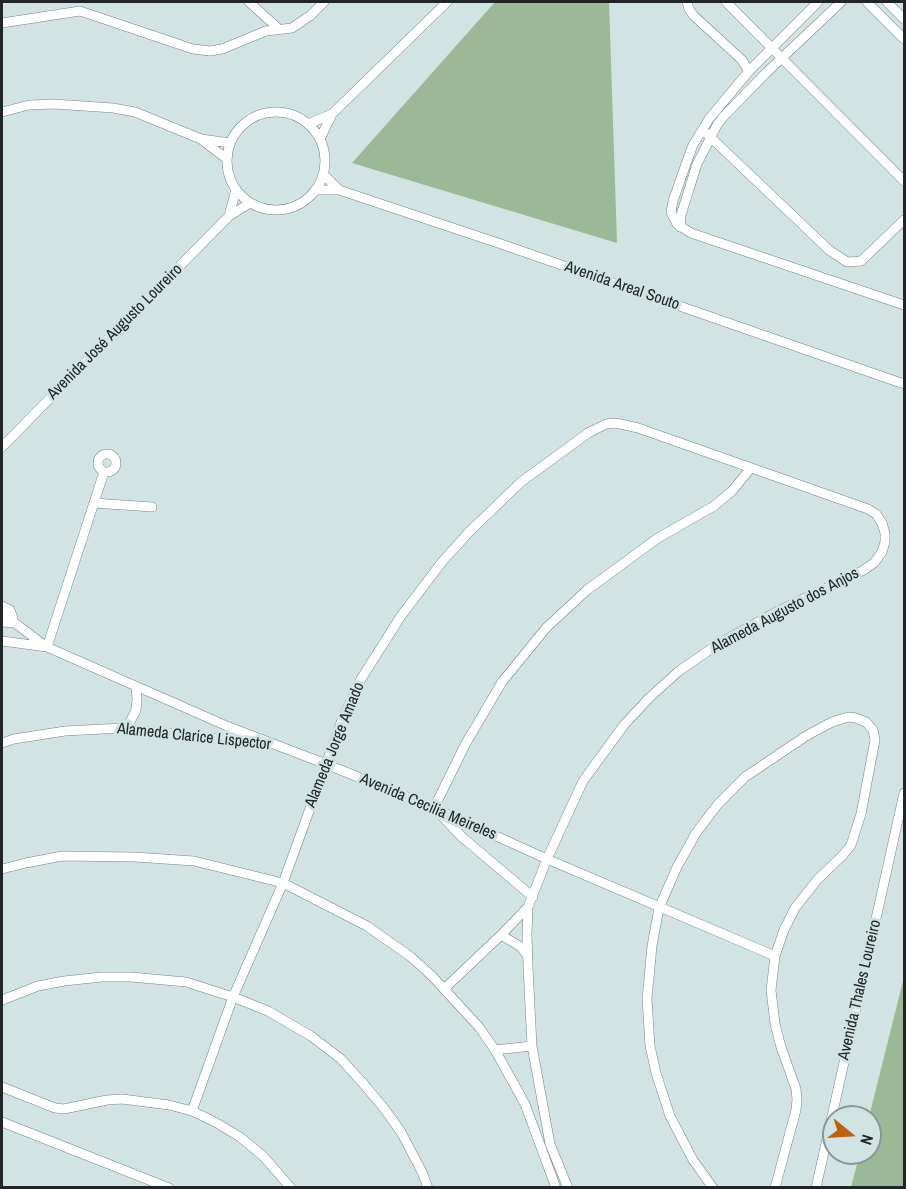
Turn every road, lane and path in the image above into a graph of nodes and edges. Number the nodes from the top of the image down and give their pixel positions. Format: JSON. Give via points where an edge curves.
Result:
{"nodes":[{"id":1,"x":249,"y":2,"type":"edge"},
{"id":2,"x":324,"y":2,"type":"edge"},
{"id":3,"x":447,"y":2,"type":"edge"},
{"id":4,"x":687,"y":2,"type":"edge"},
{"id":5,"x":726,"y":2,"type":"edge"},
{"id":6,"x":818,"y":2,"type":"edge"},
{"id":7,"x":841,"y":2,"type":"edge"},
{"id":8,"x":867,"y":2,"type":"edge"},
{"id":9,"x":887,"y":2,"type":"edge"},
{"id":10,"x":81,"y":6,"type":"edge"},
{"id":11,"x":904,"y":19,"type":"edge"},
{"id":12,"x":2,"y":23,"type":"edge"},
{"id":13,"x":279,"y":29,"type":"junction"},
{"id":14,"x":904,"y":39,"type":"edge"},
{"id":15,"x":772,"y":48,"type":"junction"},
{"id":16,"x":782,"y":58,"type":"junction"},
{"id":17,"x":749,"y":71,"type":"junction"},
{"id":18,"x":2,"y":112,"type":"edge"},
{"id":19,"x":332,"y":114,"type":"junction"},
{"id":20,"x":308,"y":124,"type":"junction"},
{"id":21,"x":702,"y":129,"type":"junction"},
{"id":22,"x":710,"y":137,"type":"junction"},
{"id":23,"x":201,"y":139,"type":"junction"},
{"id":24,"x":320,"y":139,"type":"junction"},
{"id":25,"x":230,"y":144,"type":"junction"},
{"id":26,"x":227,"y":159,"type":"junction"},
{"id":27,"x":323,"y":174,"type":"junction"},
{"id":28,"x":904,"y":181,"type":"edge"},
{"id":29,"x":236,"y":189,"type":"junction"},
{"id":30,"x":315,"y":190,"type":"junction"},
{"id":31,"x":339,"y":190,"type":"junction"},
{"id":32,"x":250,"y":203,"type":"junction"},
{"id":33,"x":229,"y":216,"type":"junction"},
{"id":34,"x":904,"y":220,"type":"edge"},
{"id":35,"x":680,"y":227,"type":"junction"},
{"id":36,"x":904,"y":305,"type":"edge"},
{"id":37,"x":904,"y":384,"type":"edge"},
{"id":38,"x":606,"y":424,"type":"joint"},
{"id":39,"x":2,"y":447,"type":"edge"},
{"id":40,"x":751,"y":468,"type":"junction"},
{"id":41,"x":104,"y":472,"type":"dead end"},
{"id":42,"x":94,"y":503,"type":"junction"},
{"id":43,"x":152,"y":507,"type":"dead end"},
{"id":44,"x":2,"y":606,"type":"edge"},
{"id":45,"x":2,"y":613,"type":"edge"},
{"id":46,"x":2,"y":622,"type":"edge"},
{"id":47,"x":15,"y":623,"type":"junction"},
{"id":48,"x":2,"y":632,"type":"edge"},
{"id":49,"x":5,"y":642,"type":"edge"},
{"id":50,"x":47,"y":647,"type":"junction"},
{"id":51,"x":136,"y":686,"type":"junction"},
{"id":52,"x":127,"y":728,"type":"junction"},
{"id":53,"x":2,"y":743,"type":"edge"},
{"id":54,"x":279,"y":746,"type":"junction"},
{"id":55,"x":326,"y":764,"type":"junction"},
{"id":56,"x":904,"y":793,"type":"edge"},
{"id":57,"x":434,"y":808,"type":"junction"},
{"id":58,"x":547,"y":859,"type":"junction"},
{"id":59,"x":2,"y":869,"type":"edge"},
{"id":60,"x":283,"y":883,"type":"junction"},
{"id":61,"x":533,"y":897,"type":"junction"},
{"id":62,"x":528,"y":908,"type":"junction"},
{"id":63,"x":659,"y":908,"type":"junction"},
{"id":64,"x":501,"y":935,"type":"junction"},
{"id":65,"x":527,"y":955,"type":"junction"},
{"id":66,"x":775,"y":956,"type":"junction"},
{"id":67,"x":444,"y":989,"type":"junction"},
{"id":68,"x":233,"y":997,"type":"junction"},
{"id":69,"x":2,"y":1000,"type":"edge"},
{"id":70,"x":532,"y":1046,"type":"junction"},
{"id":71,"x":495,"y":1050,"type":"junction"},
{"id":72,"x":2,"y":1087,"type":"edge"},
{"id":73,"x":192,"y":1111,"type":"junction"},
{"id":74,"x":2,"y":1122,"type":"edge"},
{"id":75,"x":170,"y":1188,"type":"edge"},
{"id":76,"x":291,"y":1188,"type":"edge"},
{"id":77,"x":428,"y":1188,"type":"edge"},
{"id":78,"x":556,"y":1188,"type":"edge"},
{"id":79,"x":568,"y":1188,"type":"edge"},
{"id":80,"x":713,"y":1188,"type":"edge"},
{"id":81,"x":775,"y":1188,"type":"edge"},
{"id":82,"x":816,"y":1188,"type":"edge"}],
"edges":[{"from":1,"to":13,"type":"street"},
{"from":2,"to":13,"type":"street","via":[[292,28]]},
{"from":3,"to":19,"type":"street"},
{"from":4,"to":17,"type":"street","via":[[693,15]]},
{"from":5,"to":15,"type":"street"},
{"from":6,"to":15,"type":"street"},
{"from":7,"to":16,"type":"street"},
{"from":8,"to":14,"type":"street"},
{"from":9,"to":11,"type":"street"},
{"from":10,"to":12,"type":"street"},
{"from":10,"to":13,"type":"street","via":[[203,51],[222,49]]},
{"from":15,"to":16,"type":"street"},
{"from":15,"to":17,"type":"street"},
{"from":16,"to":22,"type":"street","via":[[724,116]]},
{"from":16,"to":28,"type":"street"},
{"from":17,"to":21,"type":"street"},
{"from":18,"to":23,"type":"street","via":[[46,104],[113,108],[135,112]]},
{"from":19,"to":20,"type":"street"},
{"from":19,"to":24,"type":"street"},
{"from":20,"to":24,"type":"street"},
{"from":20,"to":25,"type":"street","via":[[290,114],[269,112],[241,126]]},
{"from":21,"to":22,"type":"street"},
{"from":21,"to":35,"type":"street","via":[[673,201],[671,212]]},
{"from":22,"to":34,"type":"street","via":[[829,250],[847,262],[861,261]]},
{"from":22,"to":35,"type":"street","via":[[697,164]]},
{"from":23,"to":25,"type":"street"},
{"from":23,"to":26,"type":"street"},
{"from":24,"to":27,"type":"street"},
{"from":25,"to":26,"type":"street"},
{"from":26,"to":29,"type":"street"},
{"from":27,"to":30,"type":"street"},
{"from":27,"to":31,"type":"street","name":"Avenida Areal Souto"},
{"from":29,"to":32,"type":"street"},
{"from":29,"to":33,"type":"street","name":"Avenida José Augusto Loureiro"},
{"from":30,"to":31,"type":"street","name":"Avenida Areal Souto"},
{"from":30,"to":32,"type":"street","via":[[292,207],[278,210]]},
{"from":31,"to":37,"type":"street","name":"Avenida Areal Souto"},
{"from":32,"to":33,"type":"street","name":"Avenida José Augusto Loureiro"},
{"from":33,"to":39,"type":"street","name":"Avenida José Augusto Loureiro"},
{"from":35,"to":36,"type":"street"},
{"from":38,"to":40,"type":"street","name":"Alameda Augusto dos Anjos","via":[[638,428]]},
{"from":38,"to":55,"type":"street","name":"Alameda Jorge Amado","via":[[521,482],[442,562],[361,679]]},
{"from":40,"to":57,"type":"street","via":[[714,506],[649,544],[546,628],[502,682]]},
{"from":40,"to":58,"type":"street","name":"Alameda Augusto dos Anjos","via":[[876,514],[885,533],[882,552],[862,571],[718,644],[650,698],[624,725],[583,782]]},
{"from":41,"to":42,"type":"street"},
{"from":42,"to":43,"type":"street"},
{"from":42,"to":50,"type":"street"},
{"from":44,"to":47,"type":"street","name":"Avenida Cecilia Meireles","via":[[10,610]]},
{"from":45,"to":47,"type":"street","name":"Avenida Cecilia Meireles"},
{"from":46,"to":47,"type":"street"},
{"from":47,"to":50,"type":"street","name":"Avenida Cecilia Meireles"},
{"from":48,"to":49,"type":"street","name":"Avenida Cecilia Meireles"},
{"from":49,"to":50,"type":"street","name":"Avenida Cecilia Meireles"},
{"from":50,"to":51,"type":"street","name":"Avenida Cecilia Meireles"},
{"from":51,"to":52,"type":"street","via":[[136,710]]},
{"from":51,"to":54,"type":"street","name":"Avenida Cecilia Meireles"},
{"from":52,"to":53,"type":"street","name":"Alameda Clarice Lispector","via":[[64,731]]},
{"from":52,"to":54,"type":"street","name":"Alameda Clarice Lispector"},
{"from":54,"to":55,"type":"street","name":"Avenida Cecilia Meireles"},
{"from":55,"to":57,"type":"street","name":"Avenida Cecilia Meireles"},
{"from":55,"to":60,"type":"street","name":"Alameda Jorge Amado"},
{"from":56,"to":82,"type":"street","name":"Avenida Thales Loureiro"},
{"from":57,"to":58,"type":"street","name":"Avenida Cecilia Meireles"},
{"from":57,"to":61,"type":"street"},
{"from":58,"to":61,"type":"street","name":"Alameda Augusto dos Anjos"},
{"from":58,"to":63,"type":"street","name":"Avenida Cecilia Meireles"},
{"from":59,"to":60,"type":"street","via":[[62,856],[134,857],[194,861]]},
{"from":60,"to":67,"type":"street","via":[[367,926],[411,957]]},
{"from":60,"to":68,"type":"street","name":"Alameda Jorge Amado"},
{"from":61,"to":62,"type":"street","name":"Alameda Augusto dos Anjos"},
{"from":62,"to":64,"type":"street","name":"Alameda Augusto dos Anjos"},
{"from":62,"to":65,"type":"street","name":"Alameda Augusto dos Anjos"},
{"from":63,"to":66,"type":"street","name":"Avenida Cecilia Meireles"},
{"from":63,"to":66,"type":"street","via":[[696,833],[745,777],[832,722],[848,717],[866,722],[873,730],[874,752],[850,845],[795,908]]},
{"from":63,"to":80,"type":"street","via":[[647,999],[650,1046],[670,1116]]},
{"from":64,"to":65,"type":"street"},
{"from":64,"to":67,"type":"street","name":"Alameda Augusto dos Anjos"},
{"from":65,"to":70,"type":"street","name":"Alameda Augusto dos Anjos"},
{"from":66,"to":81,"type":"street","via":[[771,990],[775,1024],[797,1099]]},
{"from":67,"to":71,"type":"street"},
{"from":68,"to":69,"type":"street","via":[[186,982],[102,977],[38,986]]},
{"from":68,"to":73,"type":"street","name":"Alameda Jorge Amado"},
{"from":68,"to":77,"type":"street","via":[[268,1011],[341,1059],[401,1132]]},
{"from":70,"to":71,"type":"street"},
{"from":70,"to":79,"type":"street","name":"Alameda Augusto dos Anjos","via":[[550,1144]]},
{"from":71,"to":78,"type":"street","via":[[525,1104]]},
{"from":72,"to":73,"type":"street","via":[[55,1108],[122,1099]]},
{"from":73,"to":76,"type":"street","via":[[240,1137]]},
{"from":74,"to":75,"type":"street"}]}
